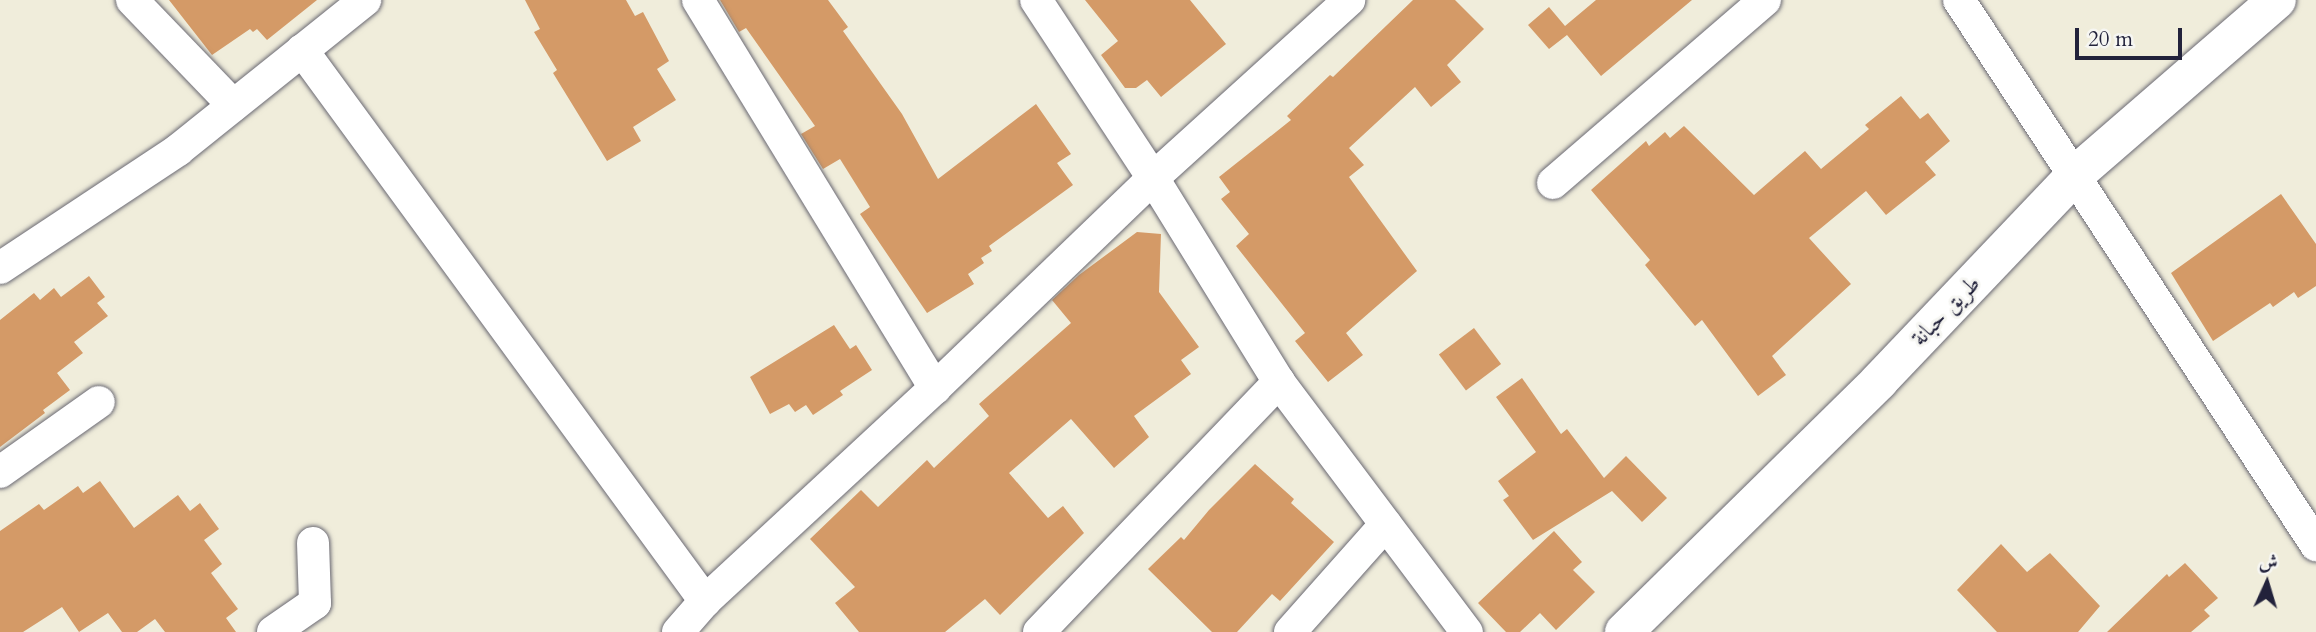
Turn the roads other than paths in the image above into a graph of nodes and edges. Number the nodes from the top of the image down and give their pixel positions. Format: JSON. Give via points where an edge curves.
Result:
{"nodes":[{"id":1,"x":132,"y":0,"type":"edge"},
{"id":2,"x":365,"y":0,"type":"edge"},
{"id":3,"x":698,"y":0,"type":"edge"},
{"id":4,"x":1036,"y":0,"type":"edge"},
{"id":5,"x":1349,"y":0,"type":"edge"},
{"id":6,"x":1765,"y":0,"type":"edge"},
{"id":7,"x":1959,"y":0,"type":"edge"},
{"id":8,"x":2277,"y":0,"type":"edge"},
{"id":9,"x":302,"y":50,"type":"junction"},
{"id":10,"x":233,"y":105,"type":"junction"},
{"id":11,"x":2075,"y":175,"type":"junction"},
{"id":12,"x":1153,"y":178,"type":"junction"},
{"id":13,"x":1553,"y":183,"type":"dead end"},
{"id":14,"x":0,"y":268,"type":"edge"},
{"id":15,"x":1279,"y":382,"type":"junction"},
{"id":16,"x":936,"y":388,"type":"junction"},
{"id":17,"x":99,"y":402,"type":"dead end"},
{"id":18,"x":0,"y":472,"type":"edge"},
{"id":19,"x":1386,"y":524,"type":"junction"},
{"id":20,"x":313,"y":544,"type":"dead end"},
{"id":21,"x":2316,"y":545,"type":"edge"},
{"id":22,"x":705,"y":601,"type":"junction"},
{"id":23,"x":273,"y":632,"type":"edge"},
{"id":24,"x":678,"y":632,"type":"edge"},
{"id":25,"x":1040,"y":632,"type":"edge"},
{"id":26,"x":1290,"y":632,"type":"edge"},
{"id":27,"x":1467,"y":632,"type":"edge"},
{"id":28,"x":1624,"y":632,"type":"edge"}],
"edges":[{"from":1,"to":10,"type":"street"},
{"from":2,"to":9,"type":"street"},
{"from":3,"to":16,"type":"street"},
{"from":4,"to":12,"type":"street"},
{"from":5,"to":12,"type":"street"},
{"from":6,"to":13,"type":"street"},
{"from":7,"to":11,"type":"street"},
{"from":8,"to":11,"type":"street","name":"طريق حبانة"},
{"from":9,"to":10,"type":"street"},
{"from":9,"to":22,"type":"street"},
{"from":10,"to":14,"type":"street","via":[[178,150]]},
{"from":11,"to":21,"type":"street"},
{"from":11,"to":28,"type":"street","name":"طريق حبانة","via":[[1879,381]]},
{"from":12,"to":15,"type":"street"},
{"from":12,"to":16,"type":"street"},
{"from":15,"to":19,"type":"street"},
{"from":15,"to":25,"type":"street"},
{"from":16,"to":22,"type":"street"},
{"from":17,"to":18,"type":"street"},
{"from":19,"to":26,"type":"street"},
{"from":19,"to":27,"type":"street"},
{"from":20,"to":23,"type":"street","via":[[315,603]]},
{"from":22,"to":24,"type":"street"}]}
